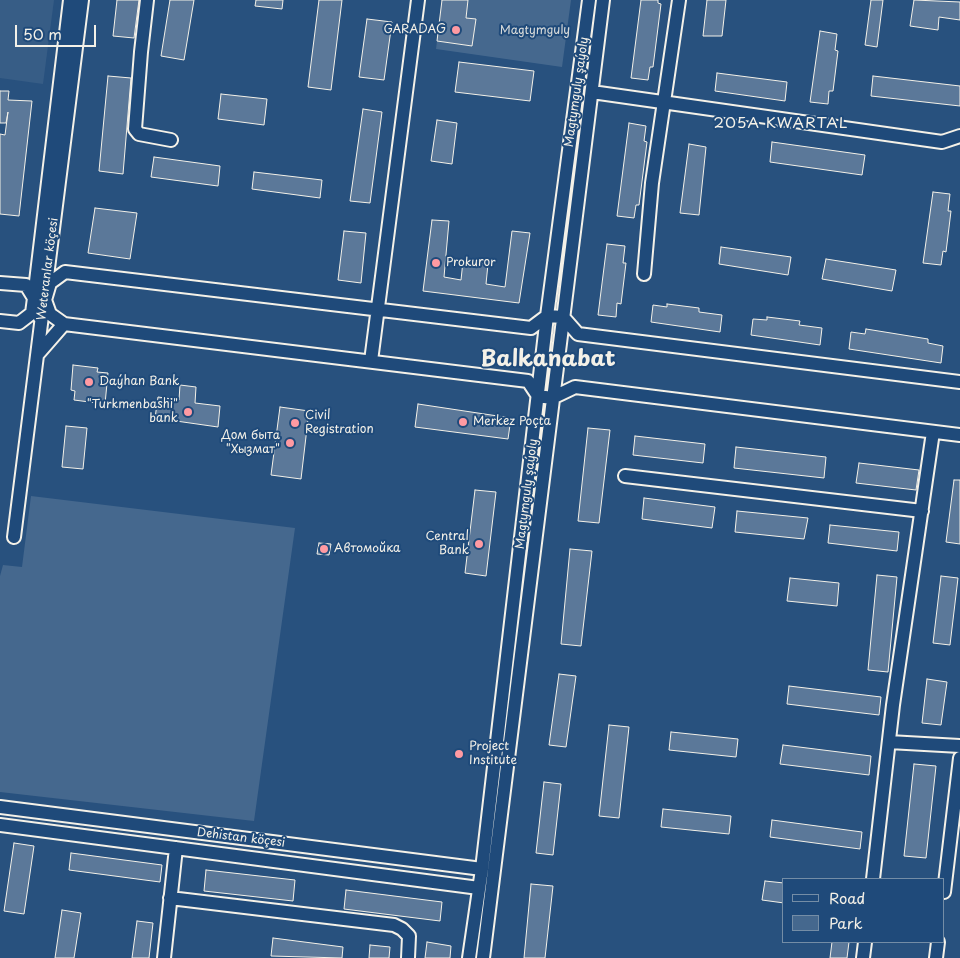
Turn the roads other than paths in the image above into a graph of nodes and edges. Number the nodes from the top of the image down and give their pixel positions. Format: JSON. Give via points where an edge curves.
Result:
{"nodes":[{"id":1,"x":70,"y":0,"type":"edge"},
{"id":2,"x":82,"y":0,"type":"edge"},
{"id":3,"x":147,"y":0,"type":"edge"},
{"id":4,"x":418,"y":0,"type":"edge"},
{"id":5,"x":589,"y":0,"type":"edge"},
{"id":6,"x":603,"y":0,"type":"edge"},
{"id":7,"x":679,"y":0,"type":"edge"},
{"id":8,"x":592,"y":92,"type":"junction"},
{"id":9,"x":663,"y":102,"type":"junction"},
{"id":10,"x":960,"y":136,"type":"edge"},
{"id":11,"x":171,"y":140,"type":"dead end"},
{"id":12,"x":50,"y":248,"type":"junction"},
{"id":13,"x":65,"y":272,"type":"junction"},
{"id":14,"x":644,"y":274,"type":"dead end"},
{"id":15,"x":0,"y":283,"type":"edge"},
{"id":16,"x":40,"y":299,"type":"junction"},
{"id":17,"x":378,"y":311,"type":"junction"},
{"id":18,"x":547,"y":316,"type":"junction"},
{"id":19,"x":563,"y":317,"type":"junction"},
{"id":20,"x":0,"y":321,"type":"edge"},
{"id":21,"x":64,"y":324,"type":"junction"},
{"id":22,"x":37,"y":355,"type":"junction"},
{"id":23,"x":371,"y":361,"type":"junction"},
{"id":24,"x":960,"y":382,"type":"edge"},
{"id":25,"x":538,"y":396,"type":"junction"},
{"id":26,"x":552,"y":398,"type":"junction"},
{"id":27,"x":933,"y":432,"type":"junction"},
{"id":28,"x":960,"y":435,"type":"edge"},
{"id":29,"x":625,"y":476,"type":"dead end"},
{"id":30,"x":922,"y":511,"type":"junction"},
{"id":31,"x":14,"y":537,"type":"dead end"},
{"id":32,"x":889,"y":742,"type":"junction"},
{"id":33,"x":960,"y":746,"type":"edge"},
{"id":34,"x":960,"y":758,"type":"edge"},
{"id":35,"x":0,"y":807,"type":"edge"},
{"id":36,"x":957,"y":811,"type":"edge"},
{"id":37,"x":0,"y":825,"type":"edge"},
{"id":38,"x":176,"y":848,"type":"junction"},
{"id":39,"x":482,"y":869,"type":"junction"},
{"id":40,"x":873,"y":878,"type":"edge"},
{"id":41,"x":945,"y":886,"type":"edge"},
{"id":42,"x":479,"y":888,"type":"junction"},
{"id":43,"x":170,"y":898,"type":"junction"},
{"id":44,"x":865,"y":943,"type":"edge"},
{"id":45,"x":938,"y":943,"type":"edge"},
{"id":46,"x":164,"y":958,"type":"edge"},
{"id":47,"x":408,"y":958,"type":"edge"},
{"id":48,"x":469,"y":958,"type":"edge"},
{"id":49,"x":483,"y":958,"type":"edge"},
{"id":50,"x":863,"y":958,"type":"edge"},
{"id":51,"x":936,"y":958,"type":"edge"}],
"edges":[{"from":1,"to":16,"type":"street"},
{"from":2,"to":12,"type":"street","name":"Weteranlar köçesi"},
{"from":3,"to":11,"type":"street","via":[[135,129],[139,134]]},
{"from":4,"to":17,"type":"street"},
{"from":5,"to":18,"type":"street","name":"Magtymguly şaýoly"},
{"from":6,"to":8,"type":"street","name":"Magtymguly şaýoly"},
{"from":7,"to":9,"type":"street"},
{"from":8,"to":9,"type":"street"},
{"from":8,"to":19,"type":"street","name":"Magtymguly şaýoly"},
{"from":9,"to":10,"type":"street","via":[[942,142]]},
{"from":9,"to":14,"type":"street"},
{"from":12,"to":13,"type":"street","via":[[56,267]]},
{"from":12,"to":16,"type":"street","name":"Weteranlar köçesi"},
{"from":13,"to":16,"type":"street","via":[[50,283]]},
{"from":13,"to":17,"type":"street"},
{"from":15,"to":16,"type":"street","via":[[26,285]]},
{"from":16,"to":20,"type":"street","via":[[32,313],[19,323]]},
{"from":16,"to":21,"type":"street","via":[[50,314]]},
{"from":16,"to":22,"type":"street","name":"Weteranlar köçesi"},
{"from":17,"to":18,"type":"street","via":[[531,328]]},
{"from":17,"to":23,"type":"street"},
{"from":18,"to":19,"type":"street"},
{"from":18,"to":25,"type":"street","name":"Magtymguly şaýoly"},
{"from":19,"to":24,"type":"street","via":[[578,334]]},
{"from":19,"to":26,"type":"street","name":"Magtymguly şaýoly"},
{"from":21,"to":22,"type":"street"},
{"from":21,"to":23,"type":"street"},
{"from":22,"to":31,"type":"street","name":"Weteranlar köçesi"},
{"from":23,"to":25,"type":"street","via":[[528,381]]},
{"from":25,"to":26,"type":"street"},
{"from":25,"to":39,"type":"street","name":"Magtymguly şaýoly"},
{"from":26,"to":27,"type":"street","via":[[574,387]]},
{"from":26,"to":49,"type":"street","name":"Magtymguly şaýoly"},
{"from":27,"to":28,"type":"street"},
{"from":27,"to":30,"type":"street"},
{"from":29,"to":30,"type":"street"},
{"from":30,"to":32,"type":"street"},
{"from":32,"to":33,"type":"street"},
{"from":32,"to":40,"type":"street"},
{"from":34,"to":36,"type":"street"},
{"from":35,"to":39,"type":"street","name":"Dehistan köçesi"},
{"from":36,"to":41,"type":"street"},
{"from":37,"to":38,"type":"street","name":"Dehistan köçesi"},
{"from":38,"to":42,"type":"street","name":"Dehistan köçesi"},
{"from":38,"to":43,"type":"street"},
{"from":39,"to":42,"type":"street","name":"Magtymguly şaýoly"},
{"from":42,"to":48,"type":"street","name":"Magtymguly şaýoly"},
{"from":43,"to":46,"type":"street"},
{"from":43,"to":47,"type":"street","via":[[394,925],[409,936]]},
{"from":44,"to":50,"type":"street"},
{"from":45,"to":51,"type":"street"}]}
